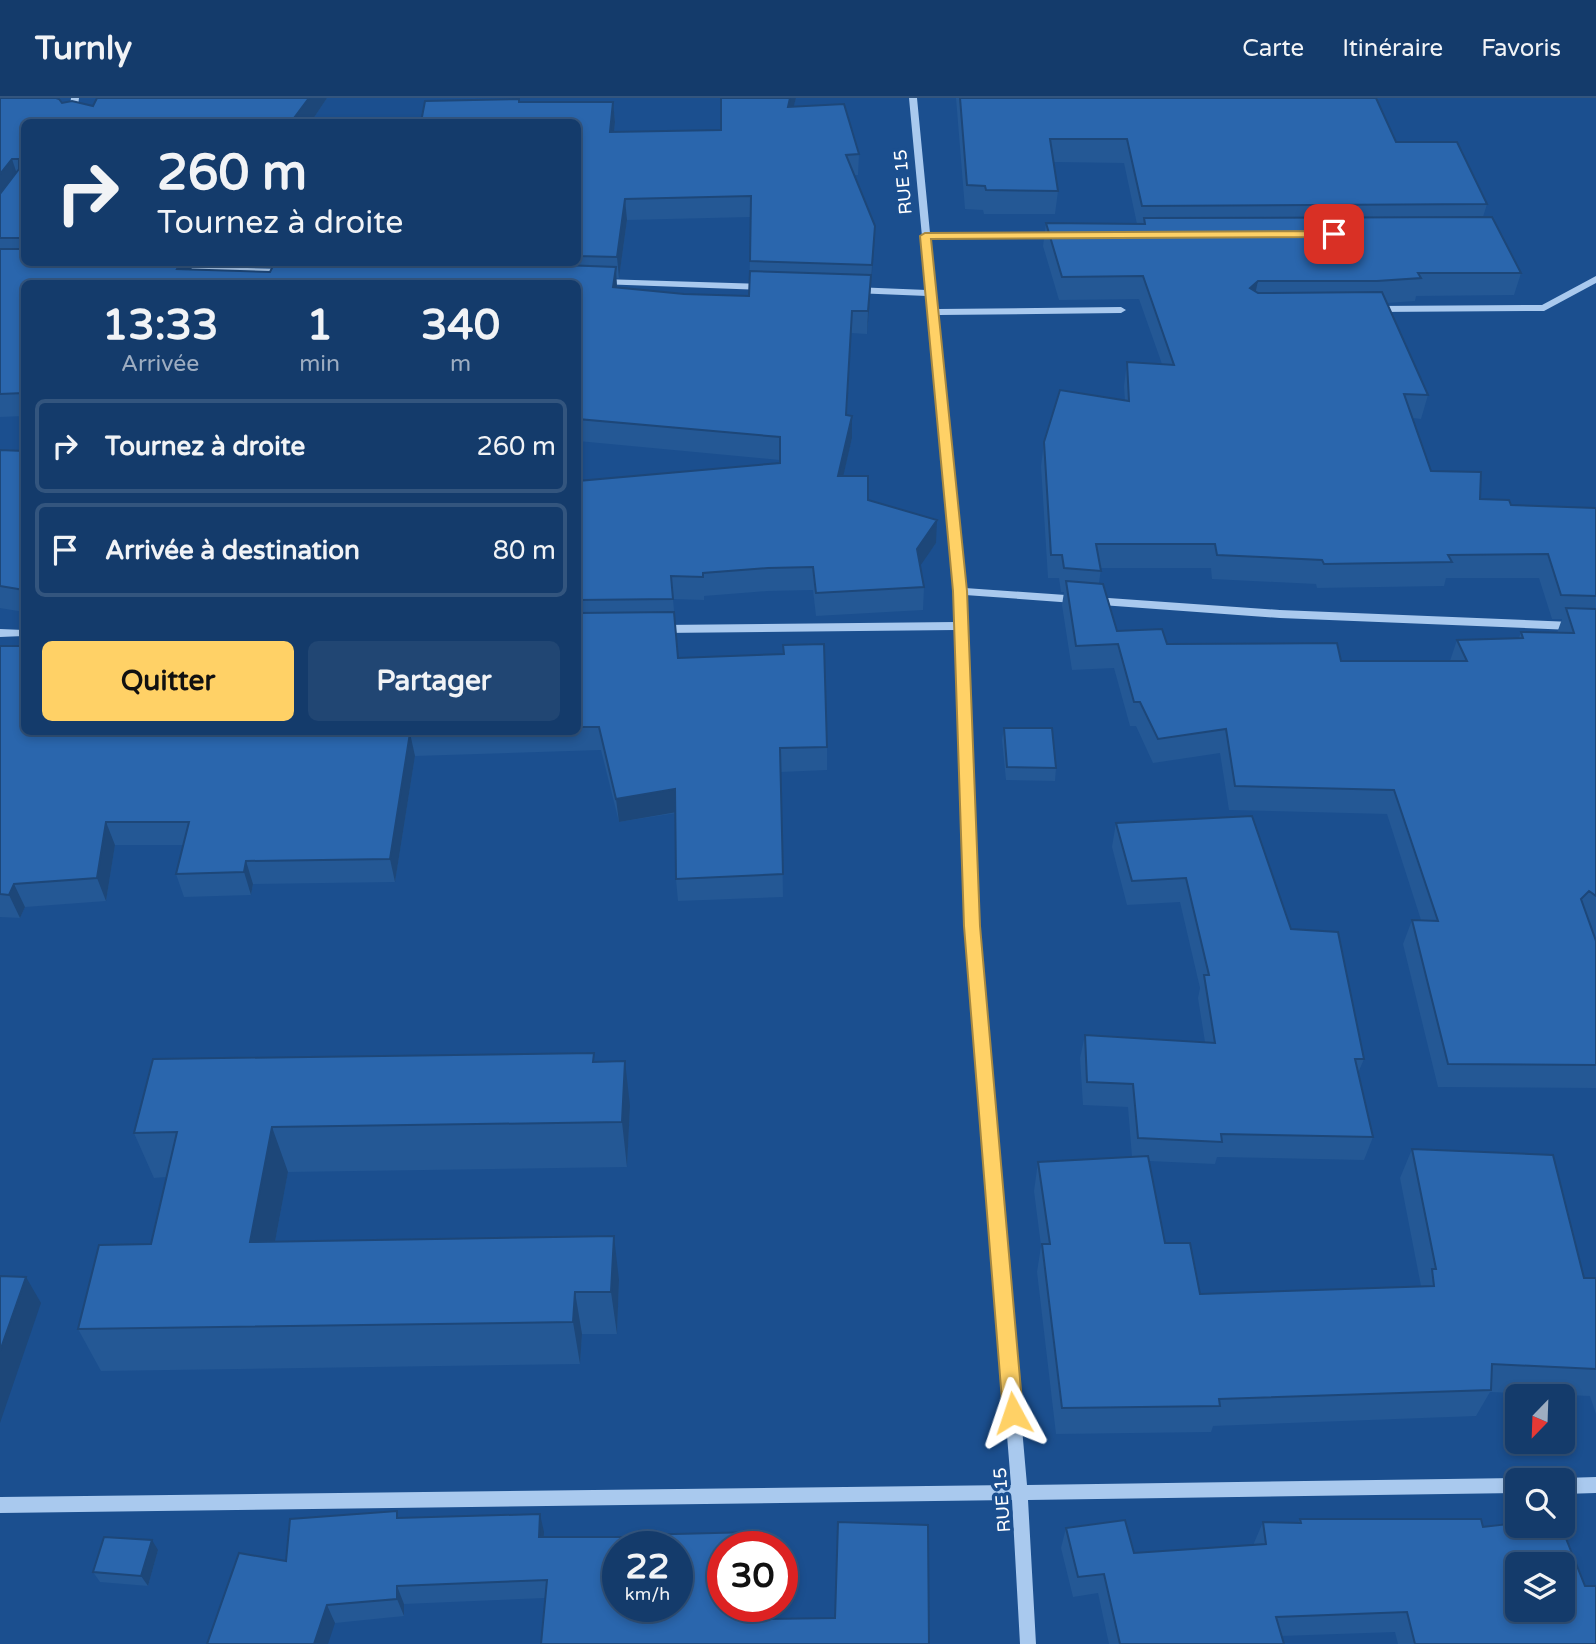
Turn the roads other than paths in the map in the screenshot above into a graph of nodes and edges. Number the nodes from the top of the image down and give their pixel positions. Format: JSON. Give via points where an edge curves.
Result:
{"nodes":[{"id":1,"x":75,"y":98,"type":"edge"},
{"id":2,"x":913,"y":98,"type":"edge"},
{"id":3,"x":72,"y":119,"type":"edge"},
{"id":4,"x":1079,"y":235,"type":"edge"},
{"id":5,"x":925,"y":236,"type":"junction"},
{"id":6,"x":162,"y":269,"type":"edge"},
{"id":7,"x":271,"y":271,"type":"junction"},
{"id":8,"x":298,"y":272,"type":"edge"},
{"id":9,"x":1596,"y":279,"type":"edge"},
{"id":10,"x":268,"y":280,"type":"edge"},
{"id":11,"x":587,"y":282,"type":"edge"},
{"id":12,"x":779,"y":288,"type":"edge"},
{"id":13,"x":848,"y":290,"type":"edge"},
{"id":14,"x":930,"y":293,"type":"junction"},
{"id":15,"x":1364,"y":309,"type":"edge"},
{"id":16,"x":1121,"y":310,"type":"dead end"},
{"id":17,"x":933,"y":312,"type":"junction"},
{"id":18,"x":960,"y":591,"type":"junction"},
{"id":19,"x":961,"y":626,"type":"junction"},
{"id":20,"x":1596,"y":626,"type":"edge"},
{"id":21,"x":646,"y":629,"type":"edge"},
{"id":22,"x":0,"y":633,"type":"edge"},
{"id":23,"x":21,"y":633,"type":"edge"},
{"id":24,"x":1596,"y":1485,"type":"edge"},
{"id":25,"x":1505,"y":1486,"type":"edge"},
{"id":26,"x":1575,"y":1486,"type":"edge"},
{"id":27,"x":1020,"y":1494,"type":"junction"},
{"id":28,"x":0,"y":1505,"type":"edge"},
{"id":29,"x":1028,"y":1644,"type":"edge"}],
"edges":[{"from":1,"to":3,"type":"street"},
{"from":2,"to":5,"type":"street","name":"RUE 15"},
{"from":4,"to":5,"type":"street"},
{"from":5,"to":14,"type":"street","name":"RUE 15"},
{"from":6,"to":7,"type":"street"},
{"from":7,"to":8,"type":"street"},
{"from":7,"to":10,"type":"street"},
{"from":9,"to":15,"type":"street","via":[[1544,308]]},
{"from":11,"to":12,"type":"street"},
{"from":13,"to":14,"type":"street"},
{"from":14,"to":17,"type":"street","name":"RUE 15"},
{"from":16,"to":17,"type":"street"},
{"from":17,"to":18,"type":"street","name":"RUE 15"},
{"from":18,"to":19,"type":"street","name":"RUE 15"},
{"from":18,"to":20,"type":"street","via":[[1280,614]]},
{"from":19,"to":21,"type":"street"},
{"from":19,"to":27,"type":"street","name":"RUE 15","via":[[972,926]]},
{"from":22,"to":23,"type":"street"},
{"from":24,"to":26,"type":"street"},
{"from":25,"to":27,"type":"street"},
{"from":27,"to":28,"type":"street"},
{"from":27,"to":29,"type":"street","name":"RUE 15"}]}
